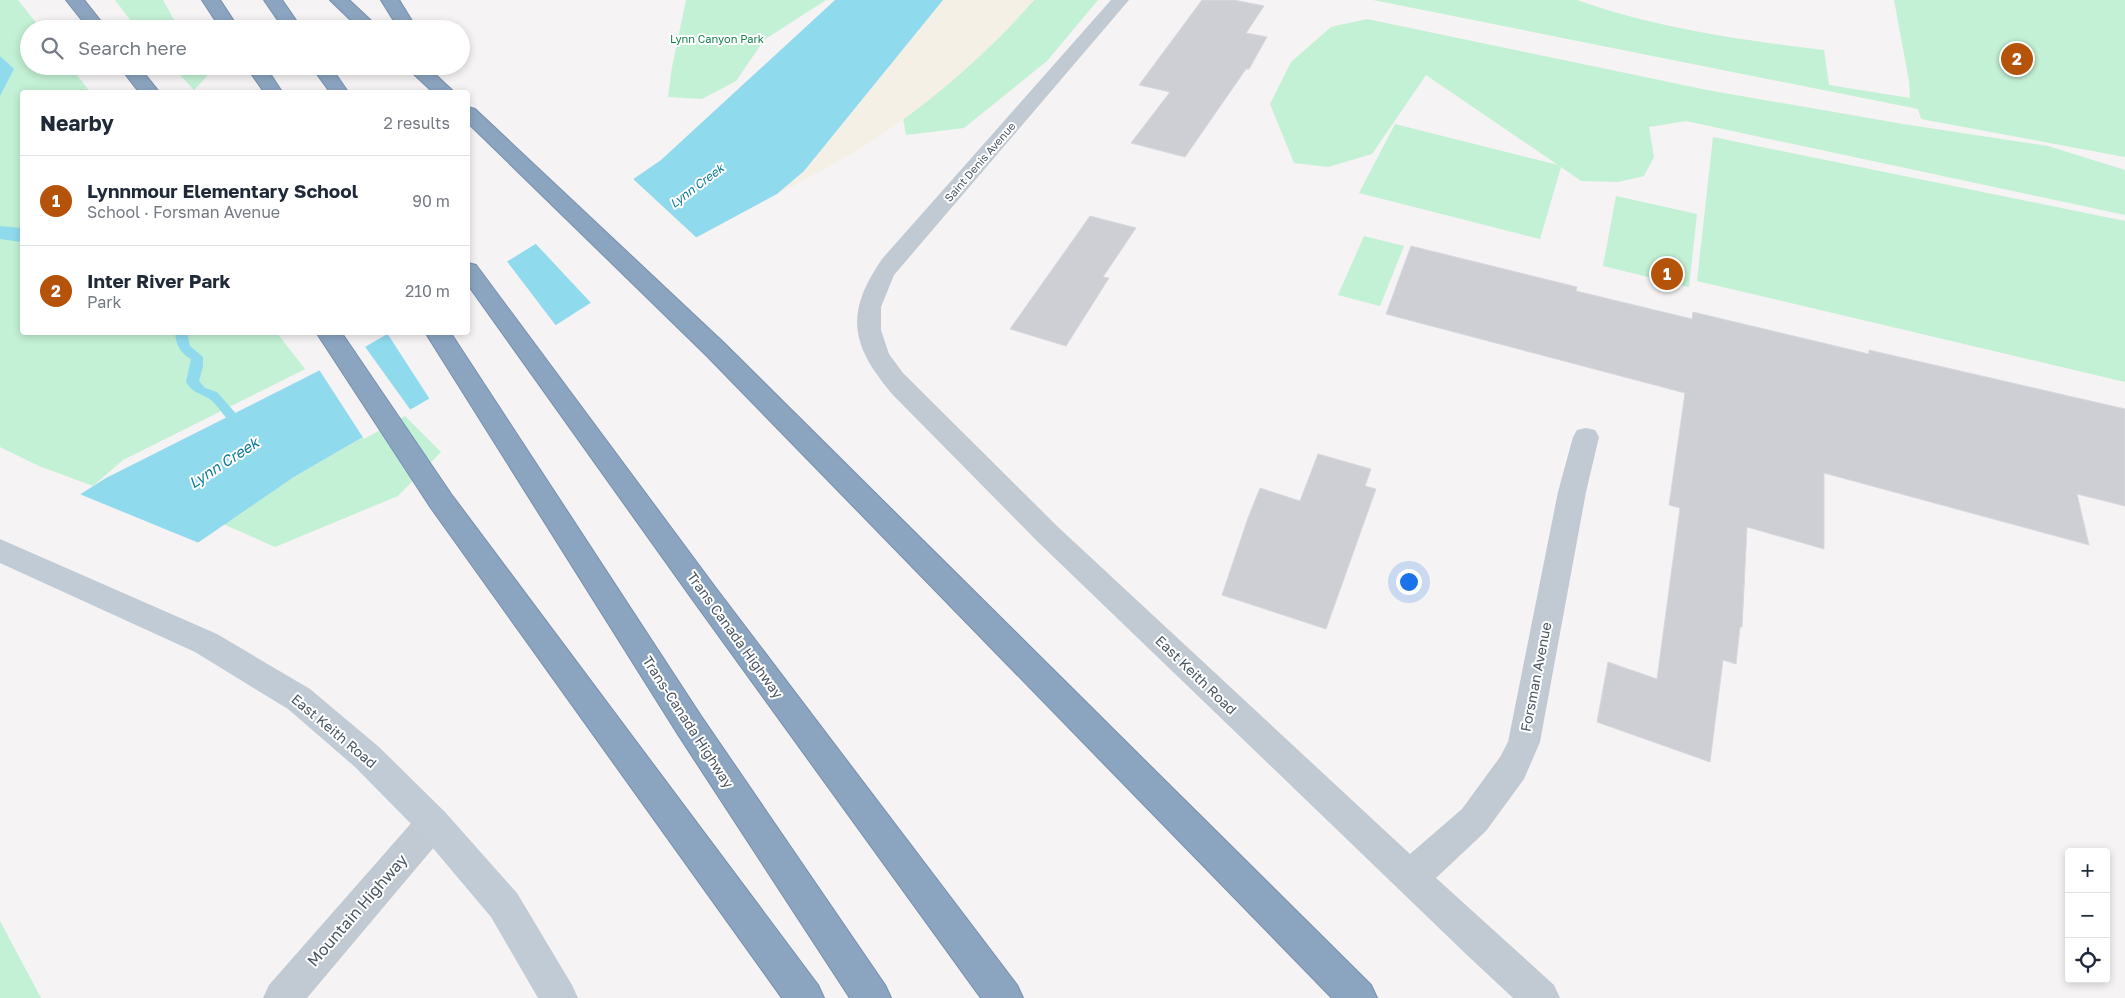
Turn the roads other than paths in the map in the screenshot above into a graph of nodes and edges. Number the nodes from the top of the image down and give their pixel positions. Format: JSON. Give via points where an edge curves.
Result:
{"nodes":[{"id":1,"x":75,"y":0,"type":"edge"},
{"id":2,"x":211,"y":0,"type":"edge"},
{"id":3,"x":273,"y":0,"type":"edge"},
{"id":4,"x":339,"y":0,"type":"edge"},
{"id":5,"x":390,"y":0,"type":"edge"},
{"id":6,"x":1120,"y":0,"type":"edge"},
{"id":7,"x":91,"y":20,"type":"edge"},
{"id":8,"x":224,"y":20,"type":"edge"},
{"id":9,"x":287,"y":20,"type":"edge"},
{"id":10,"x":361,"y":20,"type":"edge"},
{"id":11,"x":402,"y":20,"type":"edge"},
{"id":12,"x":135,"y":75,"type":"edge"},
{"id":13,"x":261,"y":75,"type":"edge"},
{"id":14,"x":327,"y":75,"type":"edge"},
{"id":15,"x":424,"y":75,"type":"edge"},
{"id":16,"x":438,"y":75,"type":"edge"},
{"id":17,"x":147,"y":90,"type":"edge"},
{"id":18,"x":272,"y":90,"type":"edge"},
{"id":19,"x":338,"y":90,"type":"edge"},
{"id":20,"x":442,"y":90,"type":"edge"},
{"id":21,"x":448,"y":90,"type":"edge"},
{"id":22,"x":476,"y":120,"type":"edge"},
{"id":23,"x":470,"y":273,"type":"edge"},
{"id":24,"x":330,"y":335,"type":"edge"},
{"id":25,"x":438,"y":335,"type":"edge"},
{"id":26,"x":870,"y":337,"type":"joint"},
{"id":27,"x":1586,"y":437,"type":"dead end"},
{"id":28,"x":0,"y":550,"type":"edge"},
{"id":29,"x":433,"y":822,"type":"junction"},
{"id":30,"x":1410,"y":878,"type":"junction"},
{"id":31,"x":282,"y":998,"type":"edge"},
{"id":32,"x":559,"y":998,"type":"edge"},
{"id":33,"x":805,"y":998,"type":"edge"},
{"id":34,"x":872,"y":998,"type":"edge"},
{"id":35,"x":1004,"y":998,"type":"edge"},
{"id":36,"x":1358,"y":998,"type":"edge"},
{"id":37,"x":1541,"y":998,"type":"edge"}],
"edges":[{"from":1,"to":7,"type":"highway"},
{"from":2,"to":8,"type":"highway"},
{"from":3,"to":9,"type":"highway"},
{"from":4,"to":10,"type":"highway"},
{"from":5,"to":11,"type":"highway"},
{"from":6,"to":26,"type":"street","name":"Saint Denis Avenue","via":[[878,280],[867,318]]},
{"from":12,"to":17,"type":"highway"},
{"from":13,"to":18,"type":"highway"},
{"from":14,"to":19,"type":"highway"},
{"from":15,"to":20,"type":"highway"},
{"from":16,"to":21,"type":"highway"},
{"from":22,"to":36,"type":"highway","via":[[716,350]]},
{"from":23,"to":35,"type":"highway","name":"Trans Canada Highway"},
{"from":24,"to":33,"type":"highway","via":[[441,501]]},
{"from":25,"to":34,"type":"highway","name":"Trans-Canada Highway","via":[[690,726]]},
{"from":26,"to":30,"type":"street","name":"East Keith Road","via":[[878,357],[893,377],[993,482]]},
{"from":27,"to":30,"type":"street","name":"Forsman Avenue","via":[[1572,492],[1524,742],[1512,768],[1474,820]]},
{"from":28,"to":29,"type":"main road","name":"East Keith Road","via":[[206,643],[300,699],[367,757]]},
{"from":29,"to":31,"type":"street","name":"Mountain Highway"},
{"from":29,"to":32,"type":"main road","name":"East Keith Road","via":[[504,905]]},
{"from":30,"to":37,"type":"street","name":"East Keith Road"}]}
